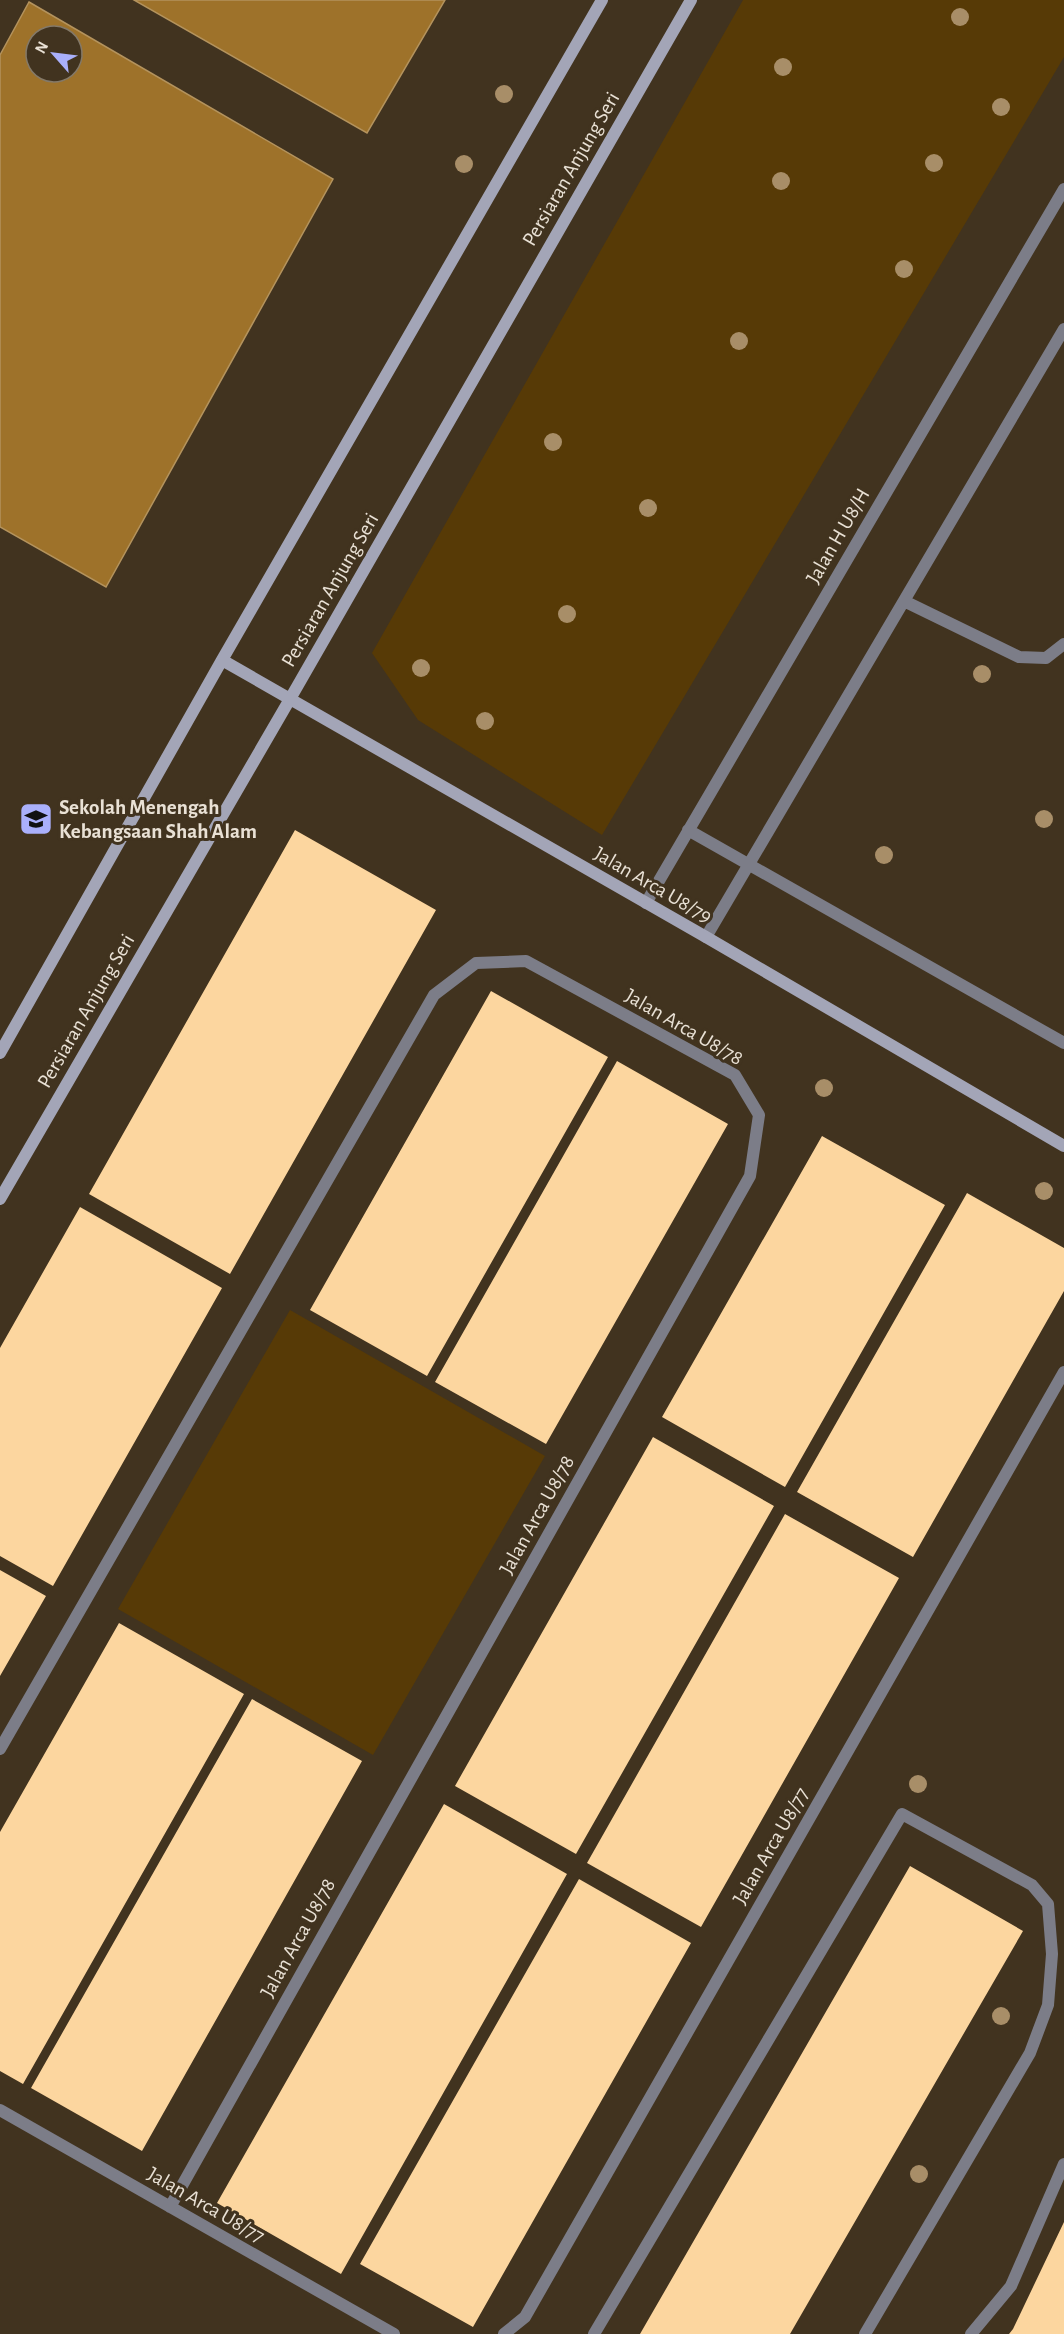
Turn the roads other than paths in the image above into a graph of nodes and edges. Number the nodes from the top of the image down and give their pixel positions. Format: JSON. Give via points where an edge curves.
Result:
{"nodes":[{"id":1,"x":602,"y":0,"type":"edge"},
{"id":2,"x":691,"y":0,"type":"edge"},
{"id":3,"x":1064,"y":189,"type":"edge"},
{"id":4,"x":1064,"y":329,"type":"edge"},
{"id":5,"x":904,"y":601,"type":"junction"},
{"id":6,"x":1064,"y":644,"type":"edge"},
{"id":7,"x":222,"y":660,"type":"junction"},
{"id":8,"x":290,"y":699,"type":"junction"},
{"id":9,"x":688,"y":830,"type":"junction"},
{"id":10,"x":747,"y":866,"type":"junction"},
{"id":11,"x":646,"y":903,"type":"junction"},
{"id":12,"x":706,"y":938,"type":"junction"},
{"id":13,"x":1064,"y":1043,"type":"edge"},
{"id":14,"x":0,"y":1053,"type":"edge"},
{"id":15,"x":1064,"y":1146,"type":"edge"},
{"id":16,"x":0,"y":1199,"type":"edge"},
{"id":17,"x":1064,"y":1372,"type":"edge"},
{"id":18,"x":0,"y":1749,"type":"edge"},
{"id":19,"x":0,"y":2110,"type":"edge"},
{"id":20,"x":1064,"y":2164,"type":"edge"},
{"id":21,"x":170,"y":2207,"type":"junction"},
{"id":22,"x":394,"y":2334,"type":"edge"},
{"id":23,"x":504,"y":2334,"type":"edge"},
{"id":24,"x":594,"y":2334,"type":"edge"},
{"id":25,"x":865,"y":2334,"type":"edge"},
{"id":26,"x":971,"y":2334,"type":"edge"}],
"edges":[{"from":1,"to":7,"type":"street"},
{"from":2,"to":8,"type":"street","name":"Persiaran Anjung Seri"},
{"from":3,"to":9,"type":"street","name":"Jalan H U8/H"},
{"from":4,"to":5,"type":"street"},
{"from":5,"to":6,"type":"street","via":[[1019,657],[1046,658]]},
{"from":5,"to":10,"type":"street"},
{"from":7,"to":8,"type":"street","name":"Jalan Arca U8/79"},
{"from":7,"to":14,"type":"street"},
{"from":8,"to":11,"type":"street","name":"Jalan Arca U8/79"},
{"from":8,"to":16,"type":"street","name":"Persiaran Anjung Seri"},
{"from":9,"to":10,"type":"street"},
{"from":9,"to":11,"type":"street","name":"Jalan H U8/H"},
{"from":10,"to":12,"type":"street"},
{"from":10,"to":13,"type":"street"},
{"from":11,"to":12,"type":"street","name":"Jalan Arca U8/79"},
{"from":12,"to":15,"type":"street","name":"Jalan Arca U8/79"},
{"from":17,"to":23,"type":"street","name":"Jalan Arca U8/77","via":[[525,2317]]},
{"from":18,"to":21,"type":"street","name":"Jalan Arca U8/78","via":[[434,995],[476,963],[526,961],[735,1075],[759,1115],[750,1176]]},
{"from":19,"to":21,"type":"street","name":"Jalan Arca U8/77"},
{"from":20,"to":26,"type":"street","via":[[1011,2286]]},
{"from":21,"to":22,"type":"street","name":"Jalan Arca U8/77"},
{"from":24,"to":25,"type":"street","via":[[902,1814],[1032,1885],[1048,1904],[1052,1954],[1048,2005],[1030,2053]]}]}
